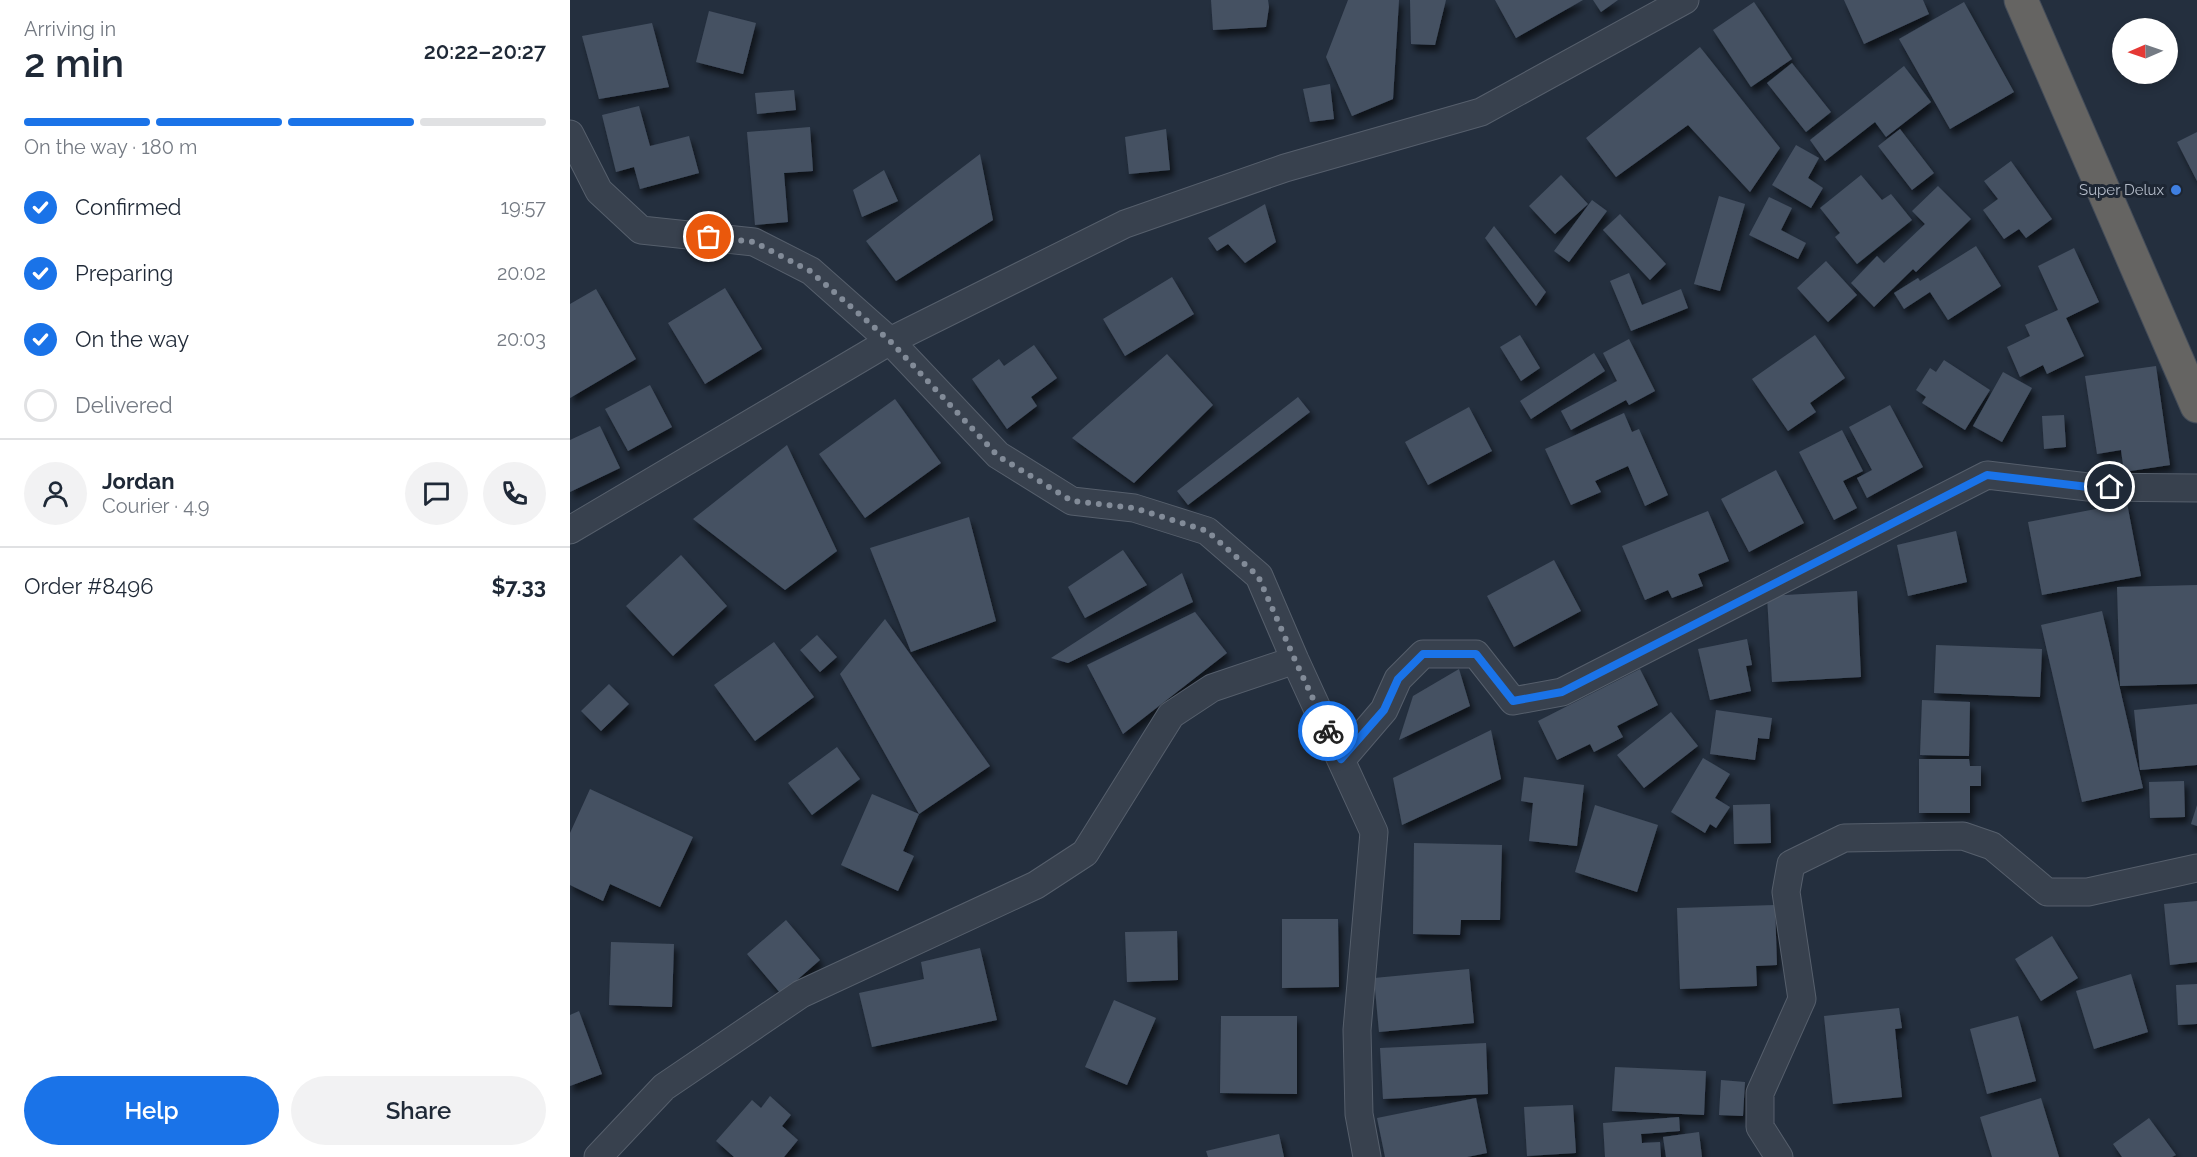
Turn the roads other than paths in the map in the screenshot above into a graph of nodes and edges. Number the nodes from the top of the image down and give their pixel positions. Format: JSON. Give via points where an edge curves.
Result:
{"nodes":[{"id":1,"x":1685,"y":0,"type":"edge"},
{"id":2,"x":2021,"y":0,"type":"edge"},
{"id":3,"x":570,"y":134,"type":"edge"},
{"id":4,"x":890,"y":341,"type":"junction"},
{"id":5,"x":2197,"y":406,"type":"edge"},
{"id":6,"x":2197,"y":488,"type":"edge"},
{"id":7,"x":570,"y":530,"type":"edge"},
{"id":8,"x":1295,"y":660,"type":"junction"},
{"id":9,"x":1341,"y":759,"type":"junction"},
{"id":10,"x":2197,"y":868,"type":"edge"},
{"id":11,"x":598,"y":1157,"type":"edge"},
{"id":12,"x":1367,"y":1157,"type":"edge"},
{"id":13,"x":1779,"y":1157,"type":"edge"}],
"edges":[{"from":1,"to":4,"type":"street","via":[[1481,112],[1285,168],[1125,224]]},
{"from":2,"to":5,"type":"highway"},
{"from":3,"to":4,"type":"street","via":[[599,191],[641,230],[754,242],[810,271]]},
{"from":4,"to":7,"type":"street"},
{"from":4,"to":8,"type":"street","via":[[998,456],[1072,501],[1134,508],[1207,531],[1258,576]]},
{"from":6,"to":9,"type":"street","via":[[2088,487],[1987,475],[1562,692],[1513,701],[1476,654],[1423,654],[1398,679],[1384,710]]},
{"from":8,"to":9,"type":"street"},
{"from":8,"to":11,"type":"street","via":[[1212,688],[1171,715],[1085,853],[1036,885],[801,994],[664,1087]]},
{"from":9,"to":12,"type":"street","via":[[1374,832],[1357,1030],[1359,1114]]},
{"from":10,"to":13,"type":"street","via":[[2088,892],[2047,892],[1992,846],[1963,836],[1844,838],[1791,864],[1786,892],[1802,999],[1760,1093],[1760,1127]]}]}
